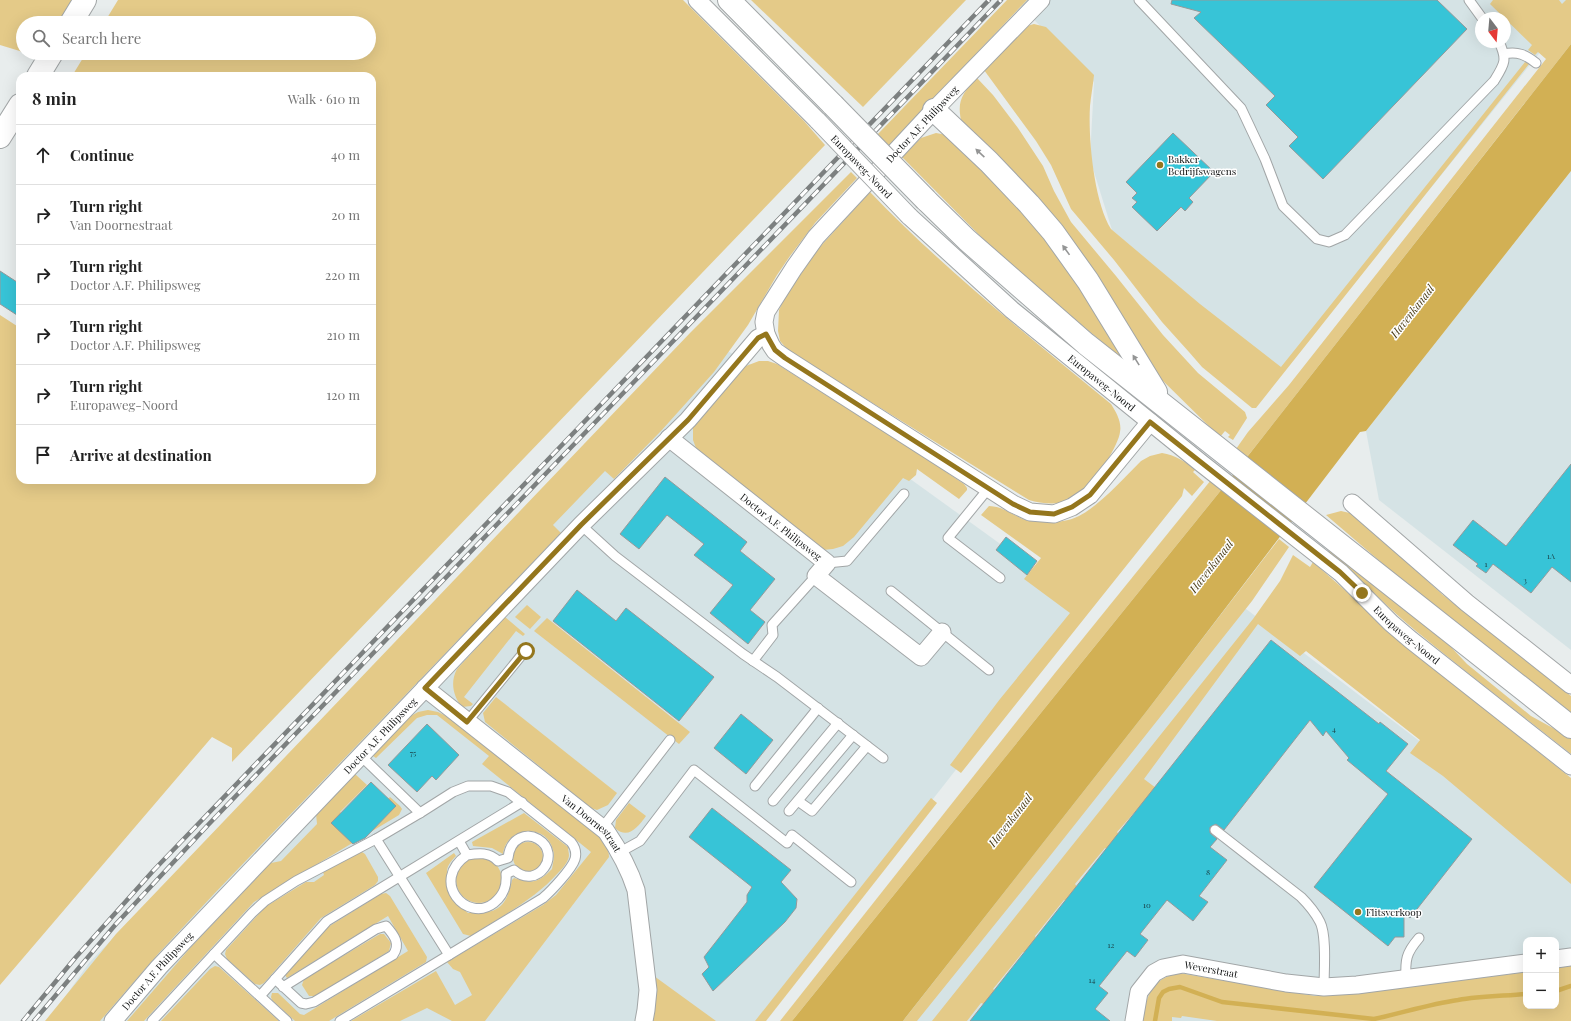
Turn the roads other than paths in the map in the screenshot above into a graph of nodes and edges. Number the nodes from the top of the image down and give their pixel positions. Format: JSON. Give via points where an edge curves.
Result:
{"nodes":[{"id":1,"x":85,"y":0,"type":"edge"},
{"id":2,"x":697,"y":0,"type":"edge"},
{"id":3,"x":729,"y":0,"type":"edge"},
{"id":4,"x":1041,"y":0,"type":"edge"},
{"id":5,"x":1140,"y":0,"type":"edge"},
{"id":6,"x":1469,"y":0,"type":"edge"},
{"id":7,"x":1478,"y":12,"type":"edge"},
{"id":8,"x":75,"y":16,"type":"edge"},
{"id":9,"x":1502,"y":48,"type":"edge"},
{"id":10,"x":1504,"y":54,"type":"junction"},
{"id":11,"x":48,"y":60,"type":"edge"},
{"id":12,"x":1536,"y":63,"type":"dead end"},
{"id":13,"x":40,"y":72,"type":"edge"},
{"id":14,"x":934,"y":110,"type":"junction"},
{"id":15,"x":16,"y":111,"type":"edge"},
{"id":16,"x":0,"y":137,"type":"edge"},
{"id":17,"x":766,"y":334,"type":"junction"},
{"id":18,"x":1164,"y":404,"type":"junction"},
{"id":19,"x":1150,"y":422,"type":"junction"},
{"id":20,"x":669,"y":438,"type":"junction"},
{"id":21,"x":988,"y":489,"type":"junction"},
{"id":22,"x":904,"y":494,"type":"dead end"},
{"id":23,"x":1352,"y":503,"type":"dead end"},
{"id":24,"x":581,"y":525,"type":"junction"},
{"id":25,"x":822,"y":570,"type":"junction"},
{"id":26,"x":1000,"y":578,"type":"dead end"},
{"id":27,"x":891,"y":591,"type":"dead end"},
{"id":28,"x":942,"y":632,"type":"junction"},
{"id":29,"x":526,"y":651,"type":"dead end"},
{"id":30,"x":753,"y":661,"type":"junction"},
{"id":31,"x":989,"y":670,"type":"dead end"},
{"id":32,"x":1571,"y":685,"type":"edge"},
{"id":33,"x":425,"y":688,"type":"junction"},
{"id":34,"x":818,"y":708,"type":"junction"},
{"id":35,"x":467,"y":722,"type":"junction"},
{"id":36,"x":838,"y":723,"type":"junction"},
{"id":37,"x":1571,"y":727,"type":"edge"},
{"id":38,"x":853,"y":734,"type":"junction"},
{"id":39,"x":670,"y":740,"type":"dead end"},
{"id":40,"x":867,"y":746,"type":"junction"},
{"id":41,"x":361,"y":756,"type":"junction"},
{"id":42,"x":883,"y":758,"type":"dead end"},
{"id":43,"x":1571,"y":766,"type":"edge"},
{"id":44,"x":755,"y":786,"type":"dead end"},
{"id":45,"x":773,"y":801,"type":"dead end"},
{"id":46,"x":798,"y":801,"type":"junction"},
{"id":47,"x":522,"y":802,"type":"junction"},
{"id":48,"x":789,"y":812,"type":"dead end"},
{"id":49,"x":420,"y":813,"type":"junction"},
{"id":50,"x":602,"y":828,"type":"junction"},
{"id":51,"x":1214,"y":830,"type":"dead end"},
{"id":52,"x":376,"y":839,"type":"junction"},
{"id":53,"x":459,"y":841,"type":"junction"},
{"id":54,"x":620,"y":852,"type":"junction"},
{"id":55,"x":467,"y":855,"type":"junction"},
{"id":56,"x":508,"y":858,"type":"junction"},
{"id":57,"x":498,"y":861,"type":"junction"},
{"id":58,"x":510,"y":872,"type":"junction"},
{"id":59,"x":399,"y":877,"type":"junction"},
{"id":60,"x":851,"y":882,"type":"dead end"},
{"id":61,"x":1419,"y":938,"type":"dead end"},
{"id":62,"x":214,"y":954,"type":"junction"},
{"id":63,"x":449,"y":955,"type":"junction"},
{"id":64,"x":1571,"y":957,"type":"edge"},
{"id":65,"x":1559,"y":959,"type":"edge"},
{"id":66,"x":1523,"y":963,"type":"edge"},
{"id":67,"x":275,"y":979,"type":"junction"},
{"id":68,"x":1406,"y":979,"type":"junction"},
{"id":69,"x":283,"y":987,"type":"junction"},
{"id":70,"x":1324,"y":987,"type":"junction"},
{"id":71,"x":260,"y":996,"type":"junction"},
{"id":72,"x":113,"y":1021,"type":"edge"},
{"id":73,"x":152,"y":1021,"type":"edge"},
{"id":74,"x":287,"y":1021,"type":"edge"},
{"id":75,"x":340,"y":1021,"type":"edge"},
{"id":76,"x":644,"y":1021,"type":"edge"},
{"id":77,"x":1134,"y":1021,"type":"edge"}],
"edges":[{"from":1,"to":8,"type":"main road"},
{"from":2,"to":19,"type":"street","name":"Europaweg-Noord","bridge":true,"via":[[909,216],[1012,310]]},
{"from":3,"to":18,"type":"main road","name":"Europaweg-Noord","bridge":true,"via":[[967,240],[1086,344]]},
{"from":4,"to":14,"type":"street","name":"Doctor A.F. Philipsweg"},
{"from":5,"to":10,"type":"lane","via":[[1241,108],[1283,206],[1317,239],[1329,242],[1345,235],[1494,81],[1502,70]]},
{"from":6,"to":7,"type":"lane"},
{"from":9,"to":10,"type":"lane"},
{"from":10,"to":12,"type":"lane","via":[[1522,54]]},
{"from":11,"to":13,"type":"main road"},
{"from":14,"to":17,"type":"street","name":"Doctor A.F. Philipsweg","via":[[816,237],[766,312]]},
{"from":18,"to":14,"type":"main road","one_way":true,"via":[[1088,281],[1053,232],[989,162]]},
{"from":15,"to":16,"type":"main road"},
{"from":17,"to":20,"type":"street","name":"Doctor A.F. Philipsweg","via":[[758,338],[688,420]]},
{"from":17,"to":21,"type":"street","name":"Doctor A.F. Philipsweg","via":[[775,350],[785,358]]},
{"from":18,"to":37,"type":"main road","name":"Europaweg-Noord"},
{"from":19,"to":21,"type":"street","name":"Doctor A.F. Philipsweg","via":[[1090,495],[1072,507],[1054,514],[1030,512]]},
{"from":19,"to":43,"type":"street","name":"Europaweg-Noord","via":[[1340,572],[1411,640]]},
{"from":20,"to":24,"type":"street","name":"Doctor A.F. Philipsweg"},
{"from":20,"to":25,"type":"street","name":"Doctor A.F. Philipsweg"},
{"from":21,"to":26,"type":"lane","via":[[948,538]]},
{"from":22,"to":25,"type":"lane","via":[[847,561]]},
{"from":23,"to":32,"type":"street","via":[[1467,603]]},
{"from":24,"to":30,"type":"lane","via":[[615,556]]},
{"from":24,"to":33,"type":"street","name":"Doctor A.F. Philipsweg"},
{"from":25,"to":28,"type":"street","name":"Doctor A.F. Philipsweg","via":[[920,657]]},
{"from":25,"to":30,"type":"lane","via":[[772,625],[773,635]]},
{"from":27,"to":28,"type":"lane"},
{"from":28,"to":31,"type":"lane"},
{"from":29,"to":35,"type":"lane"},
{"from":30,"to":34,"type":"lane"},
{"from":33,"to":35,"type":"street","name":"Van Doornestraat"},
{"from":33,"to":41,"type":"street","name":"Doctor A.F. Philipsweg"},
{"from":34,"to":36,"type":"lane"},
{"from":34,"to":44,"type":"lane"},
{"from":35,"to":50,"type":"street","name":"Van Doornestraat"},
{"from":36,"to":38,"type":"lane"},
{"from":36,"to":45,"type":"lane"},
{"from":38,"to":40,"type":"lane"},
{"from":38,"to":46,"type":"lane"},
{"from":39,"to":50,"type":"lane"},
{"from":40,"to":42,"type":"lane"},
{"from":40,"to":46,"type":"lane","via":[[812,811]]},
{"from":41,"to":49,"type":"lane"},
{"from":41,"to":72,"type":"street","name":"Doctor A.F. Philipsweg","via":[[159,967]]},
{"from":46,"to":48,"type":"lane"},
{"from":47,"to":49,"type":"lane","via":[[499,788],[475,785],[453,792]]},
{"from":47,"to":53,"type":"lane"},
{"from":47,"to":63,"type":"lane","via":[[571,842],[575,848],[575,861],[543,898]]},
{"from":49,"to":52,"type":"lane"},
{"from":50,"to":54,"type":"street","name":"Van Doornestraat"},
{"from":51,"to":70,"type":"lane","via":[[1302,897],[1311,907],[1321,923],[1324,934]]},
{"from":52,"to":59,"type":"lane"},
{"from":52,"to":62,"type":"lane","via":[[296,881],[265,901]]},
{"from":53,"to":55,"type":"lane"},
{"from":53,"to":59,"type":"lane"},
{"from":54,"to":60,"type":"lane","via":[[640,841],[694,770],[787,843],[792,835]]},
{"from":54,"to":76,"type":"street","name":"Van Doornestraat","via":[[636,890],[648,990]]},
{"from":55,"to":57,"type":"lane","via":[[486,854]]},
{"from":55,"to":58,"type":"lane","via":[[459,861],[451,877],[454,894],[466,906],[484,908],[499,900]]},
{"from":56,"to":57,"type":"lane"},
{"from":56,"to":58,"type":"lane"},
{"from":56,"to":58,"type":"lane","via":[[511,846],[516,840],[529,836],[541,841],[548,853],[548,860],[541,871],[530,876]]},
{"from":57,"to":58,"type":"lane"},
{"from":59,"to":63,"type":"lane"},
{"from":59,"to":67,"type":"lane","via":[[327,921]]},
{"from":61,"to":68,"type":"lane","via":[[1405,961]]},
{"from":62,"to":71,"type":"lane"},
{"from":62,"to":73,"type":"lane"},
{"from":63,"to":75,"type":"lane"},
{"from":64,"to":65,"type":"street"},
{"from":66,"to":68,"type":"street","name":"Weverstraat"},
{"from":67,"to":69,"type":"lane"},
{"from":67,"to":71,"type":"lane"},
{"from":68,"to":70,"type":"street","name":"Weverstraat"},
{"from":69,"to":69,"type":"lane","via":[[301,1003],[314,1002],[393,955],[396,951],[396,941],[386,926],[376,929]]},
{"from":70,"to":77,"type":"street","name":"Weverstraat","via":[[1286,983],[1183,964],[1172,965],[1154,973],[1139,992]]},
{"from":71,"to":74,"type":"lane"}]}
